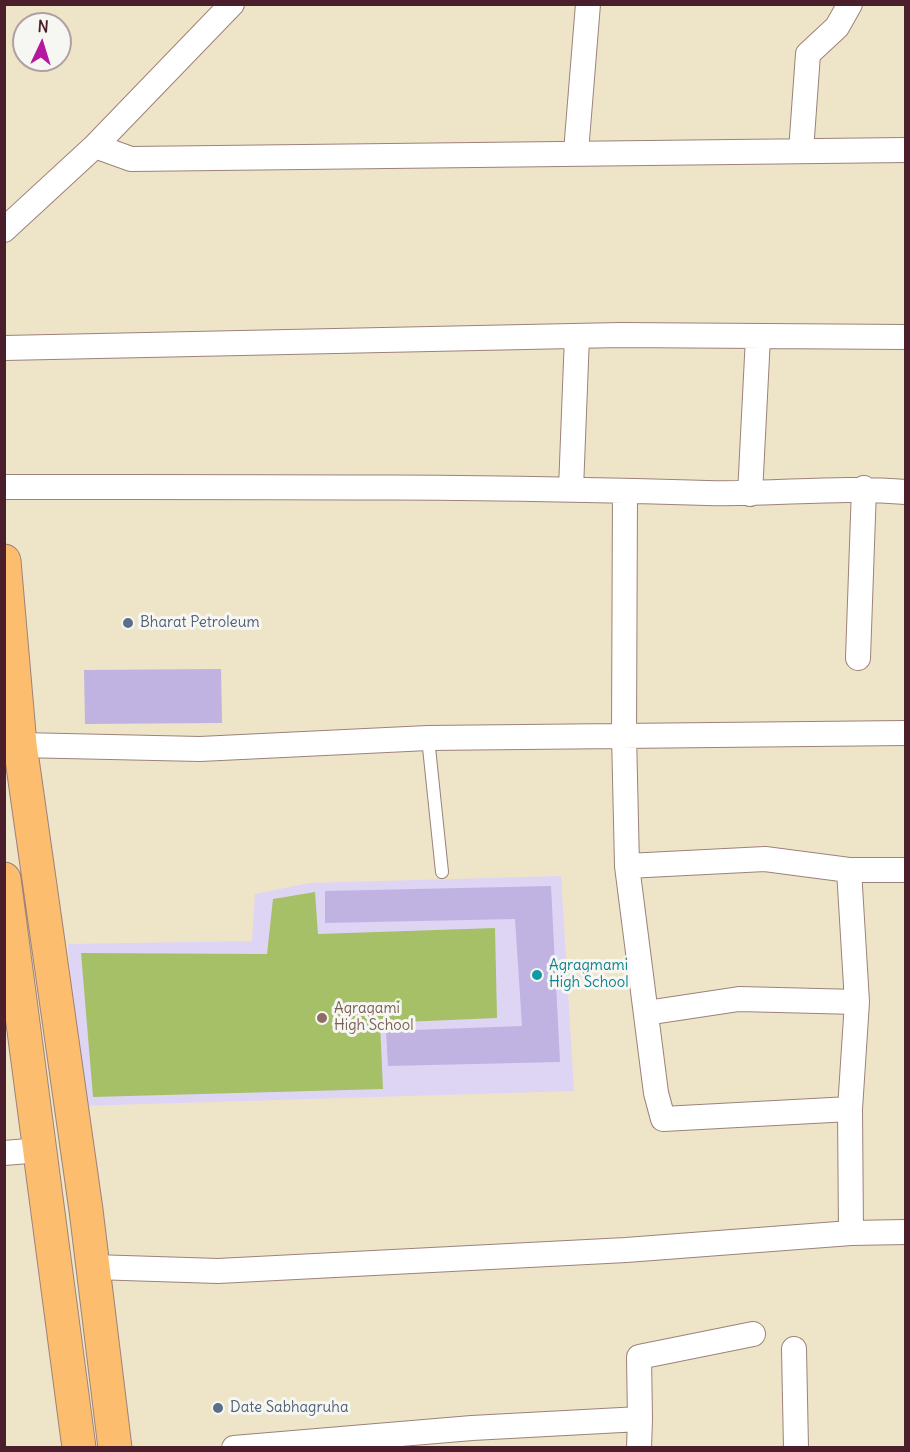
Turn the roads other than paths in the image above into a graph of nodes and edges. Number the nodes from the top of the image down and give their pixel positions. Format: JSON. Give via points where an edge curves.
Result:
{"nodes":[{"id":1,"x":232,"y":4,"type":"edge"},
{"id":2,"x":588,"y":4,"type":"edge"},
{"id":3,"x":850,"y":4,"type":"edge"},
{"id":4,"x":95,"y":146,"type":"junction"},
{"id":5,"x":906,"y":150,"type":"edge"},
{"id":6,"x":801,"y":151,"type":"junction"},
{"id":7,"x":576,"y":152,"type":"junction"},
{"id":8,"x":4,"y":230,"type":"edge"},
{"id":9,"x":577,"y":336,"type":"junction"},
{"id":10,"x":758,"y":337,"type":"junction"},
{"id":11,"x":906,"y":337,"type":"edge"},
{"id":12,"x":4,"y":348,"type":"edge"},
{"id":13,"x":4,"y":487,"type":"edge"},
{"id":14,"x":864,"y":488,"type":"junction"},
{"id":15,"x":571,"y":489,"type":"junction"},
{"id":16,"x":625,"y":491,"type":"junction"},
{"id":17,"x":906,"y":492,"type":"edge"},
{"id":18,"x":750,"y":494,"type":"junction"},
{"id":19,"x":4,"y":561,"type":"edge"},
{"id":20,"x":858,"y":658,"type":"dead end"},
{"id":21,"x":906,"y":733,"type":"edge"},
{"id":22,"x":624,"y":734,"type":"junction"},
{"id":23,"x":428,"y":738,"type":"junction"},
{"id":24,"x":20,"y":745,"type":"junction"},
{"id":25,"x":627,"y":866,"type":"junction"},
{"id":26,"x":849,"y":870,"type":"junction"},
{"id":27,"x":906,"y":870,"type":"edge"},
{"id":28,"x":442,"y":872,"type":"dead end"},
{"id":29,"x":4,"y":879,"type":"edge"},
{"id":30,"x":10,"y":965,"type":"edge"},
{"id":31,"x":857,"y":1002,"type":"junction"},
{"id":32,"x":646,"y":1013,"type":"junction"},
{"id":33,"x":850,"y":1109,"type":"junction"},
{"id":34,"x":41,"y":1150,"type":"junction"},
{"id":35,"x":4,"y":1154,"type":"edge"},
{"id":36,"x":906,"y":1232,"type":"edge"},
{"id":37,"x":851,"y":1233,"type":"junction"},
{"id":38,"x":93,"y":1267,"type":"junction"},
{"id":39,"x":753,"y":1334,"type":"dead end"},
{"id":40,"x":794,"y":1349,"type":"dead end"},
{"id":41,"x":640,"y":1419,"type":"junction"},
{"id":42,"x":79,"y":1448,"type":"edge"},
{"id":43,"x":115,"y":1448,"type":"edge"},
{"id":44,"x":234,"y":1448,"type":"edge"},
{"id":45,"x":639,"y":1448,"type":"edge"},
{"id":46,"x":796,"y":1448,"type":"edge"}],
"edges":[{"from":1,"to":4,"type":"street"},
{"from":2,"to":7,"type":"street"},
{"from":3,"to":6,"type":"street","via":[[837,27],[808,54]]},
{"from":4,"to":7,"type":"street","via":[[131,159]]},
{"from":4,"to":8,"type":"street"},
{"from":5,"to":6,"type":"street"},
{"from":6,"to":7,"type":"street"},
{"from":9,"to":10,"type":"street"},
{"from":9,"to":12,"type":"street"},
{"from":9,"to":15,"type":"street"},
{"from":10,"to":11,"type":"street"},
{"from":10,"to":18,"type":"street"},
{"from":13,"to":15,"type":"street"},
{"from":14,"to":17,"type":"street"},
{"from":14,"to":18,"type":"street"},
{"from":14,"to":20,"type":"street"},
{"from":15,"to":16,"type":"street"},
{"from":16,"to":18,"type":"street"},
{"from":16,"to":22,"type":"street"},
{"from":19,"to":24,"type":"main road"},
{"from":21,"to":22,"type":"street"},
{"from":22,"to":23,"type":"street"},
{"from":22,"to":25,"type":"street"},
{"from":23,"to":24,"type":"street","via":[[200,749]]},
{"from":23,"to":28,"type":"lane"},
{"from":24,"to":38,"type":"main road"},
{"from":25,"to":26,"type":"street","via":[[765,859]]},
{"from":25,"to":32,"type":"street"},
{"from":26,"to":27,"type":"street"},
{"from":26,"to":31,"type":"street"},
{"from":29,"to":30,"type":"main road"},
{"from":30,"to":34,"type":"main road"},
{"from":31,"to":32,"type":"street","via":[[739,999]]},
{"from":31,"to":33,"type":"street"},
{"from":32,"to":33,"type":"street","via":[[663,1119]]},
{"from":33,"to":37,"type":"street"},
{"from":34,"to":35,"type":"street"},
{"from":34,"to":42,"type":"main road"},
{"from":36,"to":37,"type":"street"},
{"from":37,"to":38,"type":"street","via":[[626,1250],[218,1271]]},
{"from":38,"to":43,"type":"main road"},
{"from":39,"to":41,"type":"street","via":[[639,1357]]},
{"from":40,"to":46,"type":"street"},
{"from":41,"to":44,"type":"street"},
{"from":41,"to":45,"type":"street"}]}
